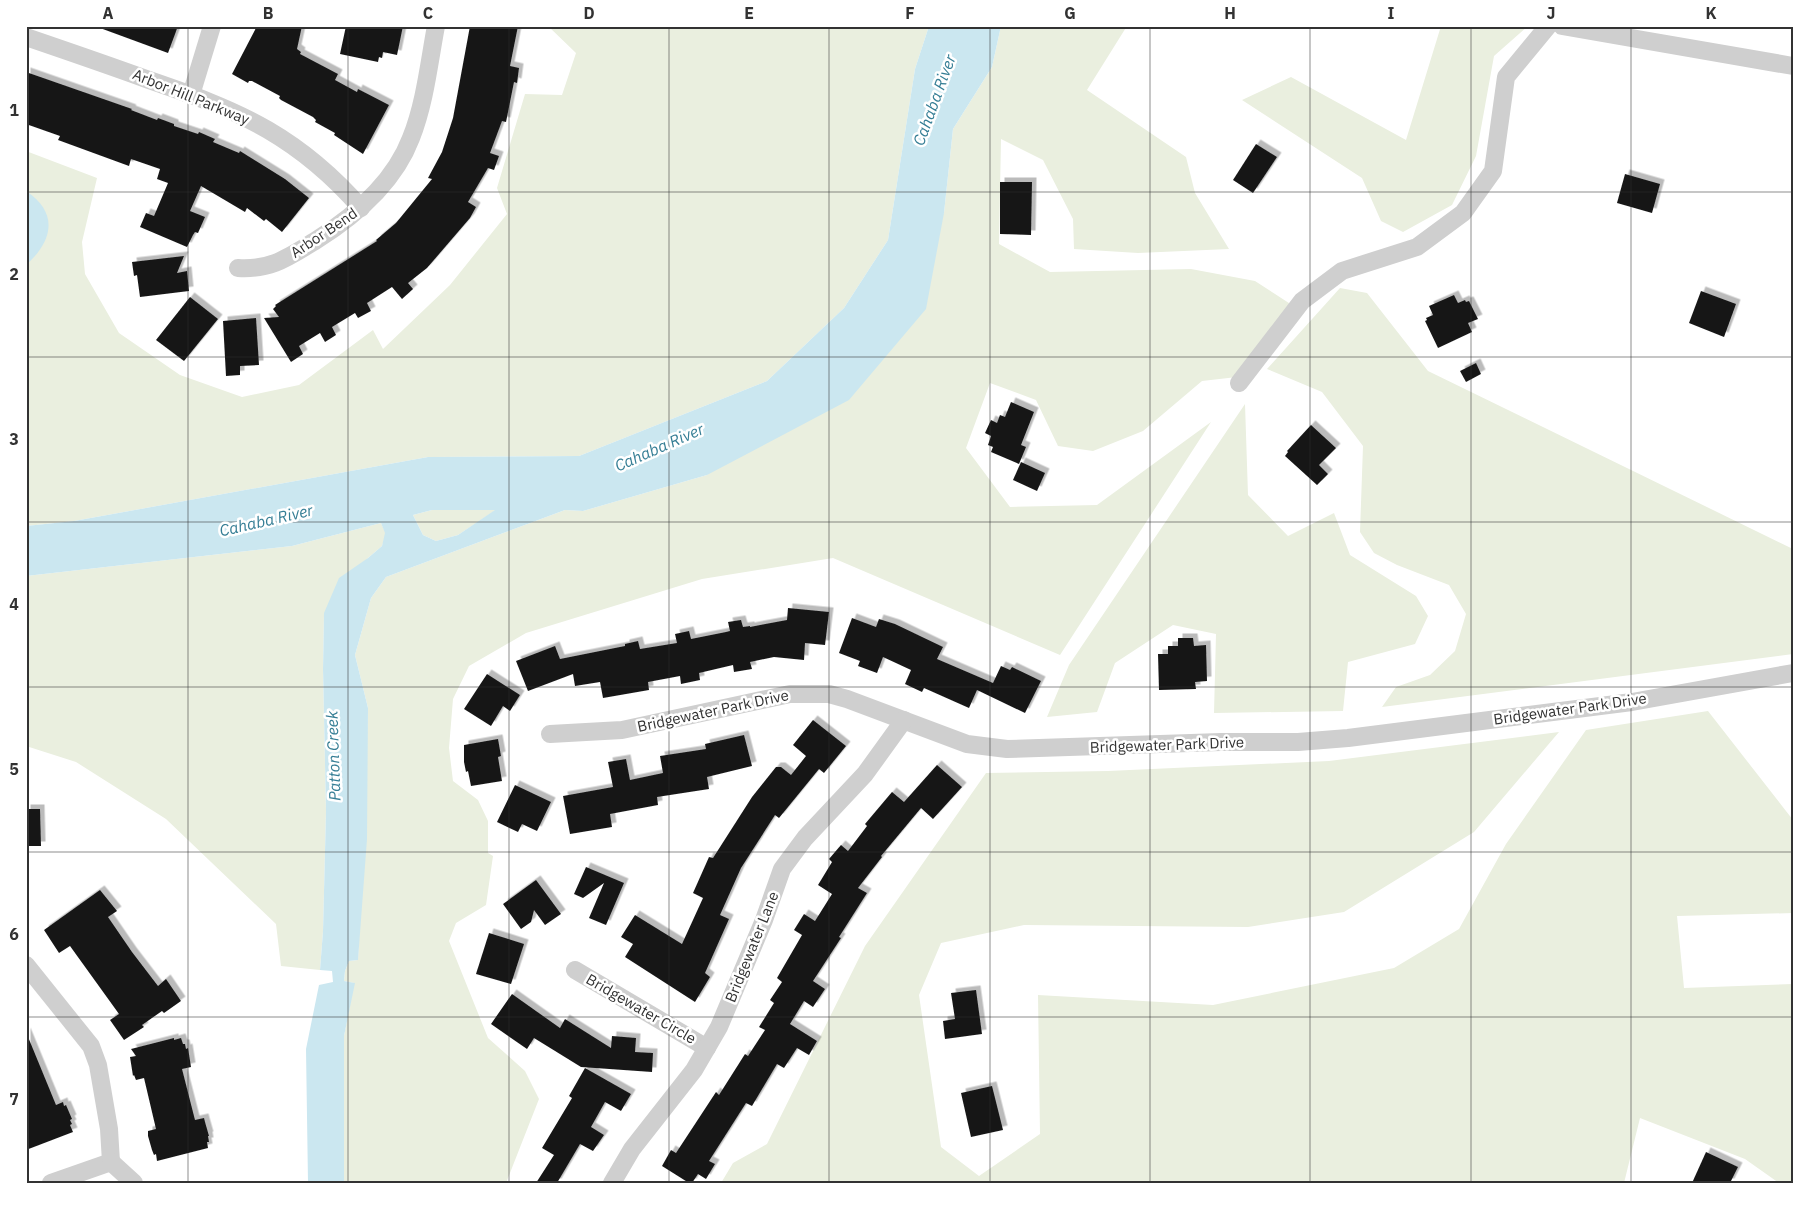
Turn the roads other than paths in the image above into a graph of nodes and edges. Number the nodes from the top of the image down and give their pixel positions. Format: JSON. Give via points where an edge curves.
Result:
{"nodes":[{"id":1,"x":212,"y":26,"type":"edge"},
{"id":2,"x":436,"y":26,"type":"edge"},
{"id":3,"x":1548,"y":26,"type":"edge"},
{"id":4,"x":1562,"y":26,"type":"edge"},
{"id":5,"x":26,"y":37,"type":"edge"},
{"id":6,"x":1793,"y":66,"type":"edge"},
{"id":7,"x":192,"y":94,"type":"junction"},
{"id":8,"x":361,"y":208,"type":"junction"},
{"id":9,"x":238,"y":268,"type":"dead end"},
{"id":10,"x":1239,"y":383,"type":"dead end"},
{"id":11,"x":1793,"y":674,"type":"edge"},
{"id":12,"x":904,"y":720,"type":"junction"},
{"id":13,"x":550,"y":734,"type":"dead end"},
{"id":14,"x":26,"y":965,"type":"edge"},
{"id":15,"x":575,"y":970,"type":"dead end"},
{"id":16,"x":707,"y":1048,"type":"junction"},
{"id":17,"x":111,"y":1162,"type":"junction"},
{"id":18,"x":51,"y":1183,"type":"edge"},
{"id":19,"x":134,"y":1183,"type":"edge"},
{"id":20,"x":612,"y":1183,"type":"edge"}],
"edges":[{"from":1,"to":7,"type":"street"},
{"from":2,"to":8,"type":"street","name":"Arbor Bend","via":[[418,120],[411,139],[390,175]]},
{"from":3,"to":10,"type":"street","via":[[1506,77],[1493,171],[1463,213],[1417,247],[1342,271],[1302,301]]},
{"from":4,"to":6,"type":"street"},
{"from":5,"to":7,"type":"street","name":"Arbor Hill Parkway"},
{"from":7,"to":8,"type":"street","name":"Arbor Hill Parkway","via":[[246,118],[289,143],[326,171]]},
{"from":8,"to":9,"type":"street","name":"Arbor Bend","via":[[334,229],[271,266]]},
{"from":11,"to":12,"type":"street","name":"Bridgewater Park Drive","via":[[1632,702],[1298,742],[1007,749],[967,744]]},
{"from":12,"to":13,"type":"street","name":"Bridgewater Park Drive","via":[[829,694],[790,694],[622,730]]},
{"from":12,"to":16,"type":"street","name":"Bridgewater Lane","via":[[865,774],[805,838],[782,869],[737,985]]},
{"from":14,"to":17,"type":"street","via":[[90,1046],[98,1065]]},
{"from":15,"to":16,"type":"street","name":"Bridgewater Circle"},
{"from":16,"to":20,"type":"street","name":"Bridgewater Lane","via":[[694,1070],[632,1149]]},
{"from":17,"to":18,"type":"street"},
{"from":17,"to":19,"type":"street"}]}
